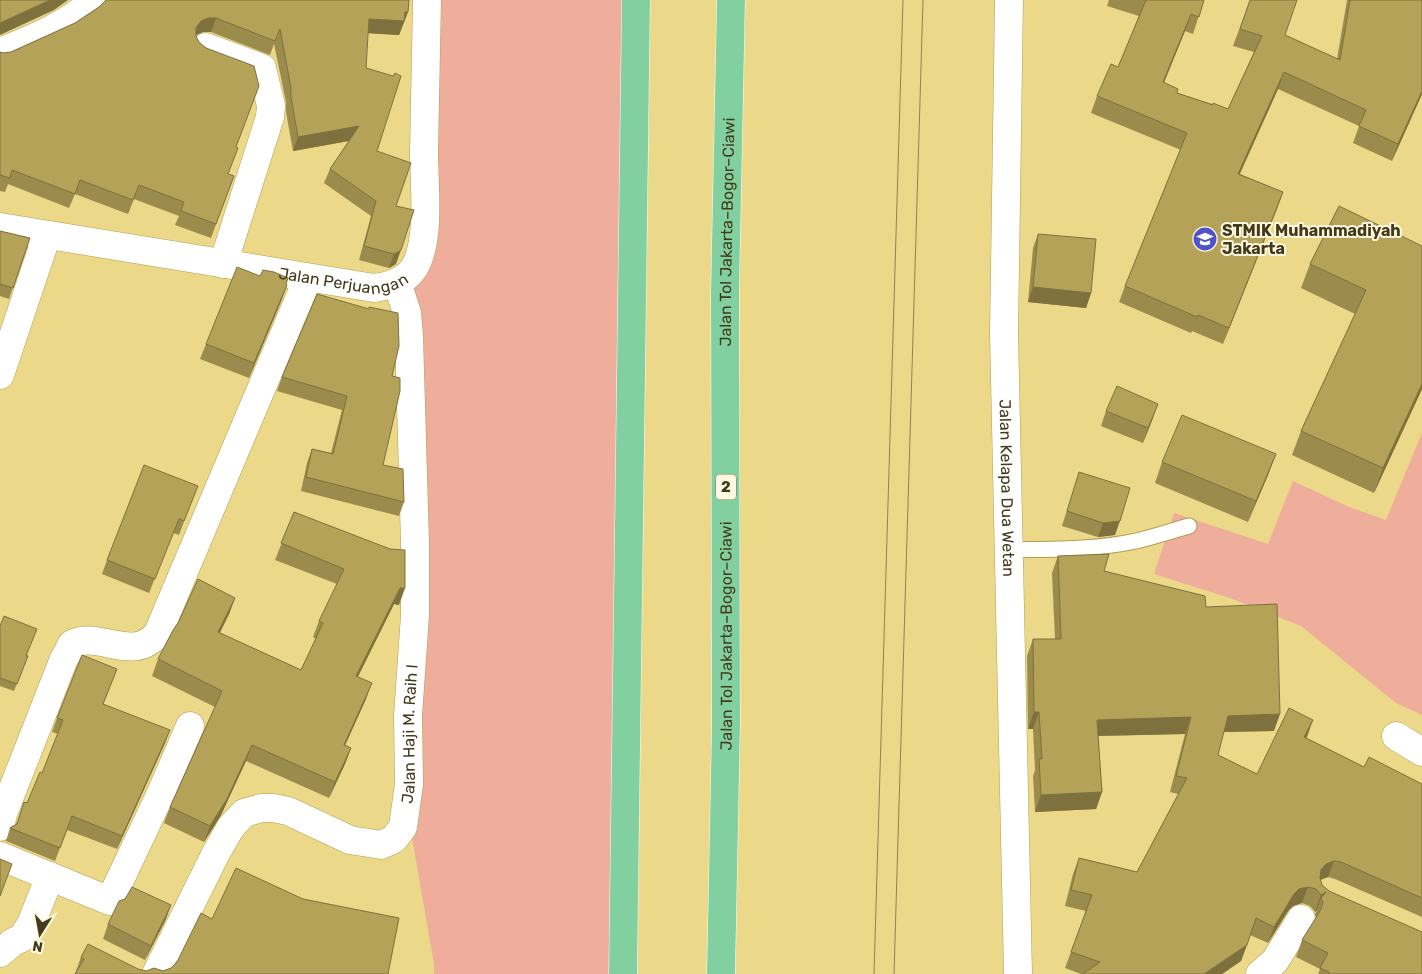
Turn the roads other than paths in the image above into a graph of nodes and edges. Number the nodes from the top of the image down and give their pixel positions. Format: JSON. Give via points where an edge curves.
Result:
{"nodes":[{"id":1,"x":93,"y":0,"type":"edge"},
{"id":2,"x":427,"y":0,"type":"edge"},
{"id":3,"x":636,"y":0,"type":"edge"},
{"id":4,"x":732,"y":0,"type":"edge"},
{"id":5,"x":1009,"y":0,"type":"edge"},
{"id":6,"x":206,"y":47,"type":"edge"},
{"id":7,"x":0,"y":52,"type":"edge"},
{"id":8,"x":0,"y":227,"type":"edge"},
{"id":9,"x":47,"y":235,"type":"junction"},
{"id":10,"x":223,"y":264,"type":"junction"},
{"id":11,"x":308,"y":278,"type":"junction"},
{"id":12,"x":397,"y":282,"type":"junction"},
{"id":13,"x":0,"y":375,"type":"edge"},
{"id":14,"x":1189,"y":526,"type":"dead end"},
{"id":15,"x":1008,"y":550,"type":"junction"},
{"id":16,"x":190,"y":726,"type":"dead end"},
{"id":17,"x":1396,"y":736,"type":"dead end"},
{"id":18,"x":1422,"y":752,"type":"edge"},
{"id":19,"x":0,"y":827,"type":"edge"},
{"id":20,"x":0,"y":856,"type":"edge"},
{"id":21,"x":50,"y":876,"type":"junction"},
{"id":22,"x":1301,"y":920,"type":"dead end"},
{"id":23,"x":4,"y":944,"type":"edge"},
{"id":24,"x":156,"y":974,"type":"edge"},
{"id":25,"x":623,"y":974,"type":"edge"},
{"id":26,"x":722,"y":974,"type":"edge"},
{"id":27,"x":1018,"y":974,"type":"edge"},
{"id":28,"x":1260,"y":974,"type":"edge"}],
"edges":[{"from":1,"to":7,"type":"street","via":[[66,21]]},
{"from":2,"to":12,"type":"street","name":"Jalan Perjuangan","via":[[422,248],[413,270]]},
{"from":3,"to":25,"type":"highway"},
{"from":4,"to":26,"type":"highway","name":"Jalan Tol Jakarta–Bogor–Ciawi","number":"2","via":[[725,292],[726,725]]},
{"from":5,"to":15,"type":"street","name":"Jalan Kelapa Dua Wetan","via":[[1004,333]]},
{"from":6,"to":10,"type":"street","via":[[262,68],[271,106]]},
{"from":8,"to":9,"type":"street","name":"Jalan Perjuangan"},
{"from":9,"to":10,"type":"street","name":"Jalan Perjuangan"},
{"from":9,"to":13,"type":"street"},
{"from":10,"to":11,"type":"street","name":"Jalan Perjuangan"},
{"from":11,"to":12,"type":"street","name":"Jalan Perjuangan","via":[[374,288]]},
{"from":11,"to":19,"type":"street","via":[[158,633],[152,641],[142,645],[120,646],[82,640],[72,644]]},
{"from":12,"to":24,"type":"street","name":"Jalan Haji M. Raih I","via":[[407,313],[409,336],[415,543],[415,616],[408,716],[409,784],[403,827],[394,839],[381,845],[350,840],[288,811],[260,808],[244,814],[231,827],[216,853]]},
{"from":14,"to":15,"type":"lane","via":[[1137,541],[1103,546]]},
{"from":15,"to":27,"type":"street","name":"Jalan Kelapa Dua Wetan"},
{"from":16,"to":21,"type":"street","via":[[110,901]]},
{"from":17,"to":18,"type":"street"},
{"from":20,"to":21,"type":"street"},
{"from":21,"to":23,"type":"street","via":[[22,938]]},
{"from":22,"to":28,"type":"street","via":[[1276,961]]}]}
